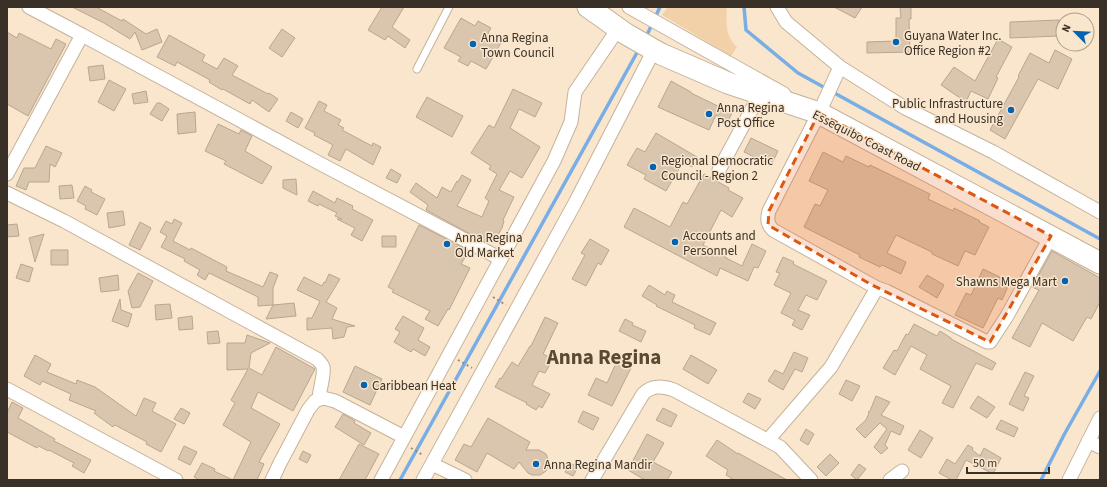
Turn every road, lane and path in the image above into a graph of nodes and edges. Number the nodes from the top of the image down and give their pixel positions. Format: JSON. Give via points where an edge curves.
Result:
{"nodes":[{"id":1,"x":29,"y":7,"type":"edge"},
{"id":2,"x":449,"y":7,"type":"edge"},
{"id":3,"x":588,"y":7,"type":"edge"},
{"id":4,"x":777,"y":7,"type":"edge"},
{"id":5,"x":631,"y":8,"type":"edge"},
{"id":6,"x":622,"y":32,"type":"junction"},
{"id":7,"x":82,"y":35,"type":"junction"},
{"id":8,"x":651,"y":48,"type":"junction"},
{"id":9,"x":840,"y":67,"type":"junction"},
{"id":10,"x":416,"y":69,"type":"dead end"},
{"id":11,"x":760,"y":94,"type":"junction"},
{"id":12,"x":821,"y":108,"type":"junction"},
{"id":13,"x":719,"y":170,"type":"dead end"},
{"id":14,"x":7,"y":174,"type":"edge"},
{"id":15,"x":7,"y":193,"type":"edge"},
{"id":16,"x":1100,"y":212,"type":"edge"},
{"id":17,"x":1051,"y":236,"type":"junction"},
{"id":18,"x":501,"y":259,"type":"junction"},
{"id":19,"x":1100,"y":262,"type":"edge"},
{"id":20,"x":877,"y":288,"type":"junction"},
{"id":21,"x":483,"y":291,"type":"junction"},
{"id":22,"x":516,"y":311,"type":"junction"},
{"id":23,"x":449,"y":355,"type":"junction"},
{"id":24,"x":482,"y":374,"type":"junction"},
{"id":25,"x":7,"y":388,"type":"edge"},
{"id":26,"x":319,"y":399,"type":"junction"},
{"id":27,"x":1100,"y":418,"type":"edge"},
{"id":28,"x":403,"y":440,"type":"junction"},
{"id":29,"x":768,"y":440,"type":"junction"},
{"id":30,"x":1094,"y":444,"type":"edge"},
{"id":31,"x":433,"y":463,"type":"junction"},
{"id":32,"x":902,"y":471,"type":"dead end"},
{"id":33,"x":176,"y":480,"type":"edge"},
{"id":34,"x":272,"y":480,"type":"edge"},
{"id":35,"x":381,"y":480,"type":"edge"},
{"id":36,"x":423,"y":480,"type":"edge"},
{"id":37,"x":465,"y":480,"type":"edge"},
{"id":38,"x":592,"y":480,"type":"edge"},
{"id":39,"x":811,"y":480,"type":"edge"},
{"id":40,"x":890,"y":480,"type":"edge"},
{"id":41,"x":1069,"y":480,"type":"edge"}],
"edges":[{"from":1,"to":7,"type":"street"},
{"from":2,"to":10,"type":"lane"},
{"from":3,"to":6,"type":"main road","name":"Essequibo Coast Road"},
{"from":4,"to":9,"type":"street","via":[[786,22]]},
{"from":5,"to":12,"type":"street"},
{"from":6,"to":8,"type":"main road","name":"Essequibo Coast Road"},
{"from":6,"to":18,"type":"street","via":[[575,92],[571,122],[560,148]]},
{"from":7,"to":14,"type":"street"},
{"from":7,"to":18,"type":"street"},
{"from":8,"to":11,"type":"main road","name":"Essequibo Coast Road","via":[[728,83]]},
{"from":8,"to":22,"type":"street","via":[[575,203]]},
{"from":9,"to":12,"type":"street"},
{"from":9,"to":16,"type":"street","via":[[905,108],[993,152]]},
{"from":11,"to":12,"type":"main road","name":"Essequibo Coast Road"},
{"from":11,"to":13,"type":"street"},
{"from":12,"to":17,"type":"main road","name":"Essequibo Coast Road"},
{"from":12,"to":20,"type":"street","via":[[769,211],[768,225]]},
{"from":15,"to":26,"type":"street","via":[[317,359],[323,366]]},
{"from":17,"to":19,"type":"main road","name":"Essequibo Coast Road"},
{"from":17,"to":20,"type":"street","via":[[990,342]]},
{"from":18,"to":21,"type":"street"},
{"from":20,"to":29,"type":"street","via":[[831,367]]},
{"from":21,"to":22,"type":"path"},
{"from":21,"to":23,"type":"street"},
{"from":22,"to":24,"type":"street"},
{"from":23,"to":24,"type":"path"},
{"from":23,"to":28,"type":"street"},
{"from":24,"to":31,"type":"street"},
{"from":25,"to":33,"type":"street"},
{"from":26,"to":28,"type":"street","via":[[336,401]]},
{"from":26,"to":34,"type":"street","via":[[308,410]]},
{"from":27,"to":30,"type":"street"},
{"from":28,"to":31,"type":"path"},
{"from":28,"to":35,"type":"street"},
{"from":29,"to":38,"type":"street","via":[[674,390],[659,386],[642,394]]},
{"from":29,"to":39,"type":"street","via":[[780,447]]},
{"from":30,"to":41,"type":"street"},
{"from":31,"to":36,"type":"street"},
{"from":31,"to":37,"type":"street"},
{"from":32,"to":40,"type":"street"}]}
